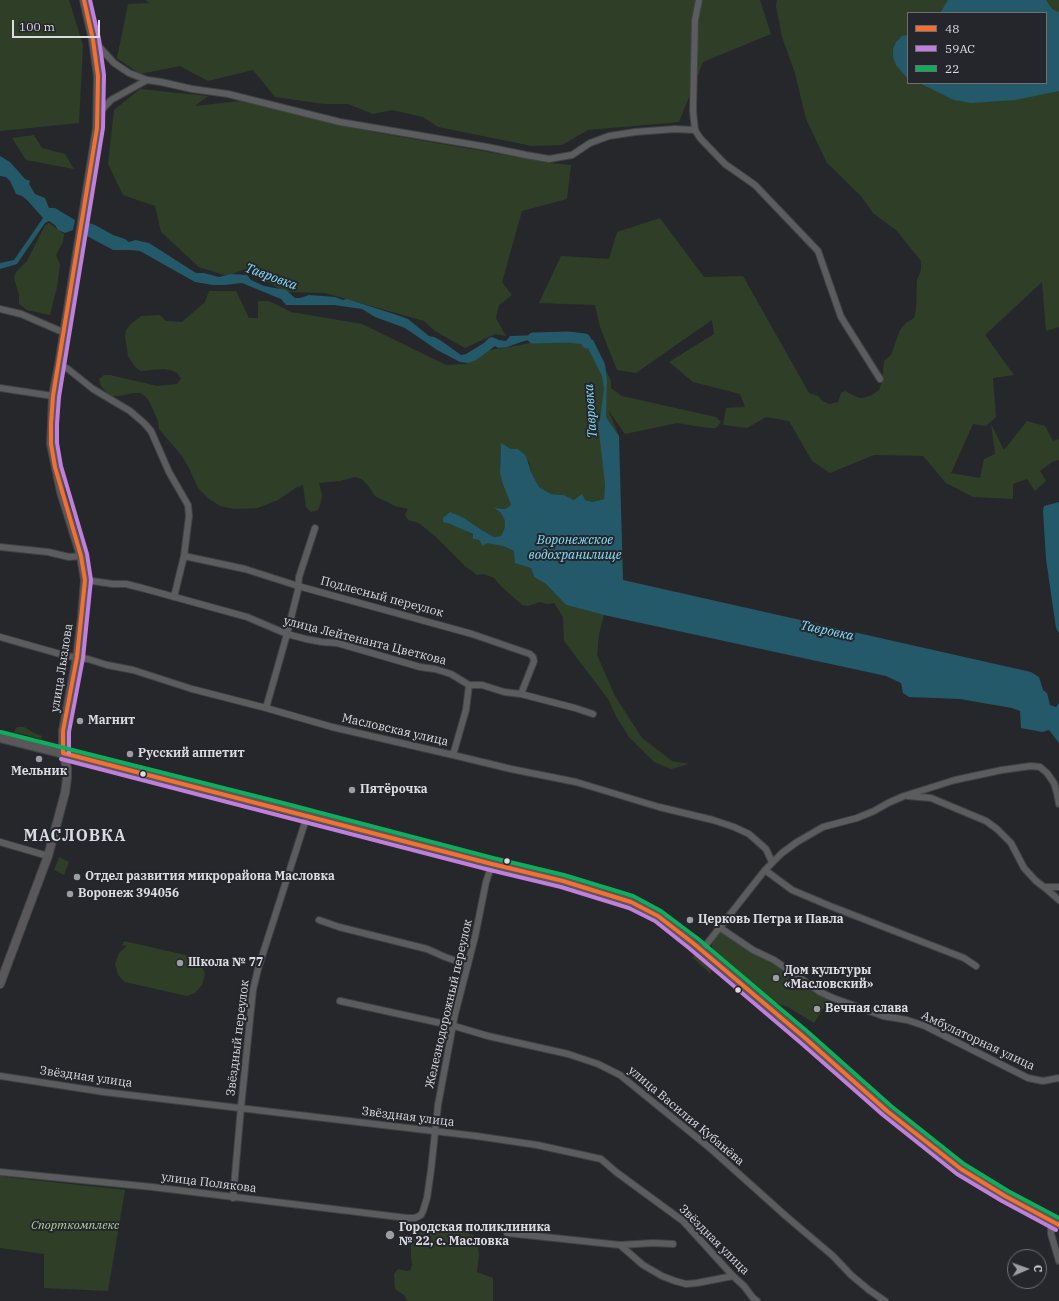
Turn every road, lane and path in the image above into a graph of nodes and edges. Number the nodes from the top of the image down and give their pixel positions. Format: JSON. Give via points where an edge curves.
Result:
{"nodes":[{"id":1,"x":84,"y":0,"type":"edge"},
{"id":2,"x":699,"y":0,"type":"edge"},
{"id":3,"x":93,"y":40,"type":"junction"},
{"id":4,"x":146,"y":80,"type":"junction"},
{"id":5,"x":98,"y":114,"type":"junction"},
{"id":6,"x":695,"y":130,"type":"junction"},
{"id":7,"x":0,"y":309,"type":"edge"},
{"id":8,"x":64,"y":333,"type":"junction"},
{"id":9,"x":59,"y":365,"type":"junction"},
{"id":10,"x":880,"y":379,"type":"dead end"},
{"id":11,"x":2,"y":388,"type":"edge"},
{"id":12,"x":0,"y":396,"type":"edge"},
{"id":13,"x":53,"y":396,"type":"junction"},
{"id":14,"x":315,"y":528,"type":"dead end"},
{"id":15,"x":0,"y":547,"type":"edge"},
{"id":16,"x":81,"y":556,"type":"junction"},
{"id":17,"x":184,"y":556,"type":"junction"},
{"id":18,"x":85,"y":580,"type":"junction"},
{"id":19,"x":298,"y":586,"type":"junction"},
{"id":20,"x":174,"y":597,"type":"junction"},
{"id":21,"x":287,"y":634,"type":"junction"},
{"id":22,"x":0,"y":637,"type":"edge"},
{"id":23,"x":77,"y":657,"type":"junction"},
{"id":24,"x":469,"y":685,"type":"junction"},
{"id":25,"x":521,"y":694,"type":"junction"},
{"id":26,"x":266,"y":708,"type":"junction"},
{"id":27,"x":593,"y":714,"type":"dead end"},
{"id":28,"x":0,"y":738,"type":"edge"},
{"id":29,"x":63,"y":753,"type":"junction"},
{"id":30,"x":453,"y":754,"type":"junction"},
{"id":31,"x":904,"y":796,"type":"junction"},
{"id":32,"x":1059,"y":804,"type":"edge"},
{"id":33,"x":307,"y":816,"type":"junction"},
{"id":34,"x":0,"y":842,"type":"edge"},
{"id":35,"x":48,"y":856,"type":"junction"},
{"id":36,"x":772,"y":862,"type":"junction"},
{"id":37,"x":492,"y":864,"type":"junction"},
{"id":38,"x":765,"y":870,"type":"junction"},
{"id":39,"x":1059,"y":886,"type":"edge"},
{"id":40,"x":1044,"y":887,"type":"junction"},
{"id":41,"x":1059,"y":900,"type":"edge"},
{"id":42,"x":319,"y":920,"type":"dead end"},
{"id":43,"x":719,"y":927,"type":"junction"},
{"id":44,"x":702,"y":950,"type":"junction"},
{"id":45,"x":468,"y":965,"type":"junction"},
{"id":46,"x":976,"y":966,"type":"dead end"},
{"id":47,"x":0,"y":984,"type":"edge"},
{"id":48,"x":340,"y":1001,"type":"dead end"},
{"id":49,"x":454,"y":1026,"type":"junction"},
{"id":50,"x":0,"y":1076,"type":"edge"},
{"id":51,"x":1059,"y":1078,"type":"edge"},
{"id":52,"x":241,"y":1107,"type":"junction"},
{"id":53,"x":434,"y":1131,"type":"junction"},
{"id":54,"x":0,"y":1172,"type":"edge"},
{"id":55,"x":233,"y":1198,"type":"junction"},
{"id":56,"x":415,"y":1218,"type":"joint"},
{"id":57,"x":1050,"y":1221,"type":"junction"},
{"id":58,"x":1059,"y":1225,"type":"edge"},
{"id":59,"x":507,"y":1233,"type":"dead end"},
{"id":60,"x":673,"y":1244,"type":"dead end"},
{"id":61,"x":620,"y":1245,"type":"junction"},
{"id":62,"x":1059,"y":1261,"type":"edge"},
{"id":63,"x":733,"y":1276,"type":"junction"},
{"id":64,"x":757,"y":1301,"type":"edge"},
{"id":65,"x":885,"y":1301,"type":"edge"}],
"edges":[{"from":1,"to":3,"type":"main road","name":"улица Лызлова"},
{"from":2,"to":6,"type":"street","via":[[695,20]]},
{"from":3,"to":4,"type":"street","via":[[114,63]]},
{"from":3,"to":5,"type":"main road","name":"улица Лызлова","via":[[98,76]]},
{"from":4,"to":5,"type":"street","via":[[111,100]]},
{"from":4,"to":6,"type":"street","via":[[228,94],[340,122],[549,158],[572,155],[590,143],[609,136],[676,129]]},
{"from":5,"to":8,"type":"main road","name":"улица Лызлова"},
{"from":6,"to":10,"type":"street","via":[[725,164],[756,186],[818,251],[841,317]]},
{"from":7,"to":8,"type":"street","via":[[21,314]]},
{"from":8,"to":9,"type":"main road","name":"улица Лызлова"},
{"from":9,"to":13,"type":"main road","name":"улица Лызлова"},
{"from":9,"to":17,"type":"street","via":[[130,411],[151,431],[169,472],[188,505]]},
{"from":11,"to":12,"type":"street"},
{"from":11,"to":13,"type":"street"},
{"from":13,"to":16,"type":"main road","name":"улица Лызлова","via":[[50,444],[61,492]]},
{"from":14,"to":19,"type":"street"},
{"from":15,"to":16,"type":"street","via":[[69,557]]},
{"from":16,"to":18,"type":"main road","name":"улица Лызлова"},
{"from":17,"to":19,"type":"street","name":"Подлесный переулок","via":[[245,569]]},
{"from":17,"to":20,"type":"street"},
{"from":18,"to":20,"type":"street","name":"улица Лейтенанта Цветкова","via":[[126,584]]},
{"from":18,"to":23,"type":"main road","name":"улица Лызлова"},
{"from":19,"to":21,"type":"street"},
{"from":19,"to":25,"type":"street","name":"Подлесный переулок","via":[[472,634],[530,654],[534,661]]},
{"from":20,"to":21,"type":"street","name":"улица Лейтенанта Цветкова","via":[[247,618]]},
{"from":21,"to":24,"type":"street","name":"улица Лейтенанта Цветкова","via":[[337,643],[435,669],[451,674]]},
{"from":21,"to":26,"type":"street"},
{"from":22,"to":23,"type":"street","name":"Масловская улица"},
{"from":23,"to":26,"type":"street","name":"Масловская улица","via":[[133,670],[192,689]]},
{"from":23,"to":29,"type":"main road","name":"улица Лызлова","via":[[64,731]]},
{"from":24,"to":25,"type":"street","name":"улица Лейтенанта Цветкова","via":[[482,685]]},
{"from":24,"to":30,"type":"street","via":[[466,710]]},
{"from":25,"to":27,"type":"street","name":"улица Лейтенанта Цветкова"},
{"from":26,"to":30,"type":"street","name":"Масловская улица","via":[[332,727]]},
{"from":28,"to":29,"type":"main road"},
{"from":29,"to":33,"type":"main road"},
{"from":29,"to":35,"type":"main road","name":"улица Лызлова","via":[[67,768],[65,793]]},
{"from":30,"to":36,"type":"street","name":"Масловская улица","via":[[576,782],[734,827],[749,834],[766,849]]},
{"from":31,"to":32,"type":"street","via":[[955,780],[1031,766],[1040,767],[1047,773],[1054,783]]},
{"from":31,"to":36,"type":"street","via":[[874,812],[823,827],[797,842]]},
{"from":31,"to":40,"type":"street","via":[[931,798],[986,821],[1011,843],[1024,868]]},
{"from":33,"to":37,"type":"main road"},
{"from":33,"to":52,"type":"street","name":"Звёздный переулок","via":[[258,969],[250,1016]]},
{"from":34,"to":35,"type":"street"},
{"from":35,"to":47,"type":"main road","name":"улица Лызлова"},
{"from":36,"to":38,"type":"street"},
{"from":37,"to":44,"type":"main road","via":[[563,880],[630,902],[658,916]]},
{"from":37,"to":45,"type":"street","name":"Железнодорожный переулок"},
{"from":38,"to":43,"type":"street"},
{"from":38,"to":46,"type":"street","via":[[792,890],[959,955]]},
{"from":39,"to":40,"type":"street"},
{"from":40,"to":41,"type":"street"},
{"from":42,"to":45,"type":"street","via":[[427,949]]},
{"from":43,"to":44,"type":"street"},
{"from":43,"to":51,"type":"street","name":"Амбулаторная улица","via":[[833,998],[883,1016],[925,1026],[1028,1078],[1042,1081]]},
{"from":44,"to":57,"type":"main road","via":[[886,1111],[961,1170]]},
{"from":45,"to":49,"type":"street","name":"Железнодорожный переулок"},
{"from":48,"to":49,"type":"street","name":"улица Василия Кубанёва"},
{"from":49,"to":53,"type":"street","name":"Железнодорожный переулок"},
{"from":49,"to":65,"type":"street","name":"улица Василия Кубанёва","via":[[568,1054],[620,1075],[711,1149],[833,1256],[851,1275]]},
{"from":50,"to":52,"type":"street","name":"Звёздная улица","via":[[104,1092]]},
{"from":52,"to":53,"type":"street","name":"Звёздная улица"},
{"from":52,"to":55,"type":"street","name":"Звёздный переулок"},
{"from":53,"to":56,"type":"street","name":"Железнодорожный переулок","via":[[426,1198],[421,1215]]},
{"from":53,"to":63,"type":"street","name":"Звёздная улица","via":[[537,1145],[601,1159],[683,1221]]},
{"from":54,"to":55,"type":"street","name":"улица Полякова"},
{"from":55,"to":56,"type":"street","name":"улица Полякова"},
{"from":57,"to":58,"type":"main road"},
{"from":57,"to":62,"type":"street"},
{"from":59,"to":61,"type":"street"},
{"from":60,"to":61,"type":"street"},
{"from":61,"to":63,"type":"street","via":[[643,1265],[675,1281],[686,1284],[722,1280]]},
{"from":63,"to":64,"type":"street","name":"Звёздная улица"}]}
